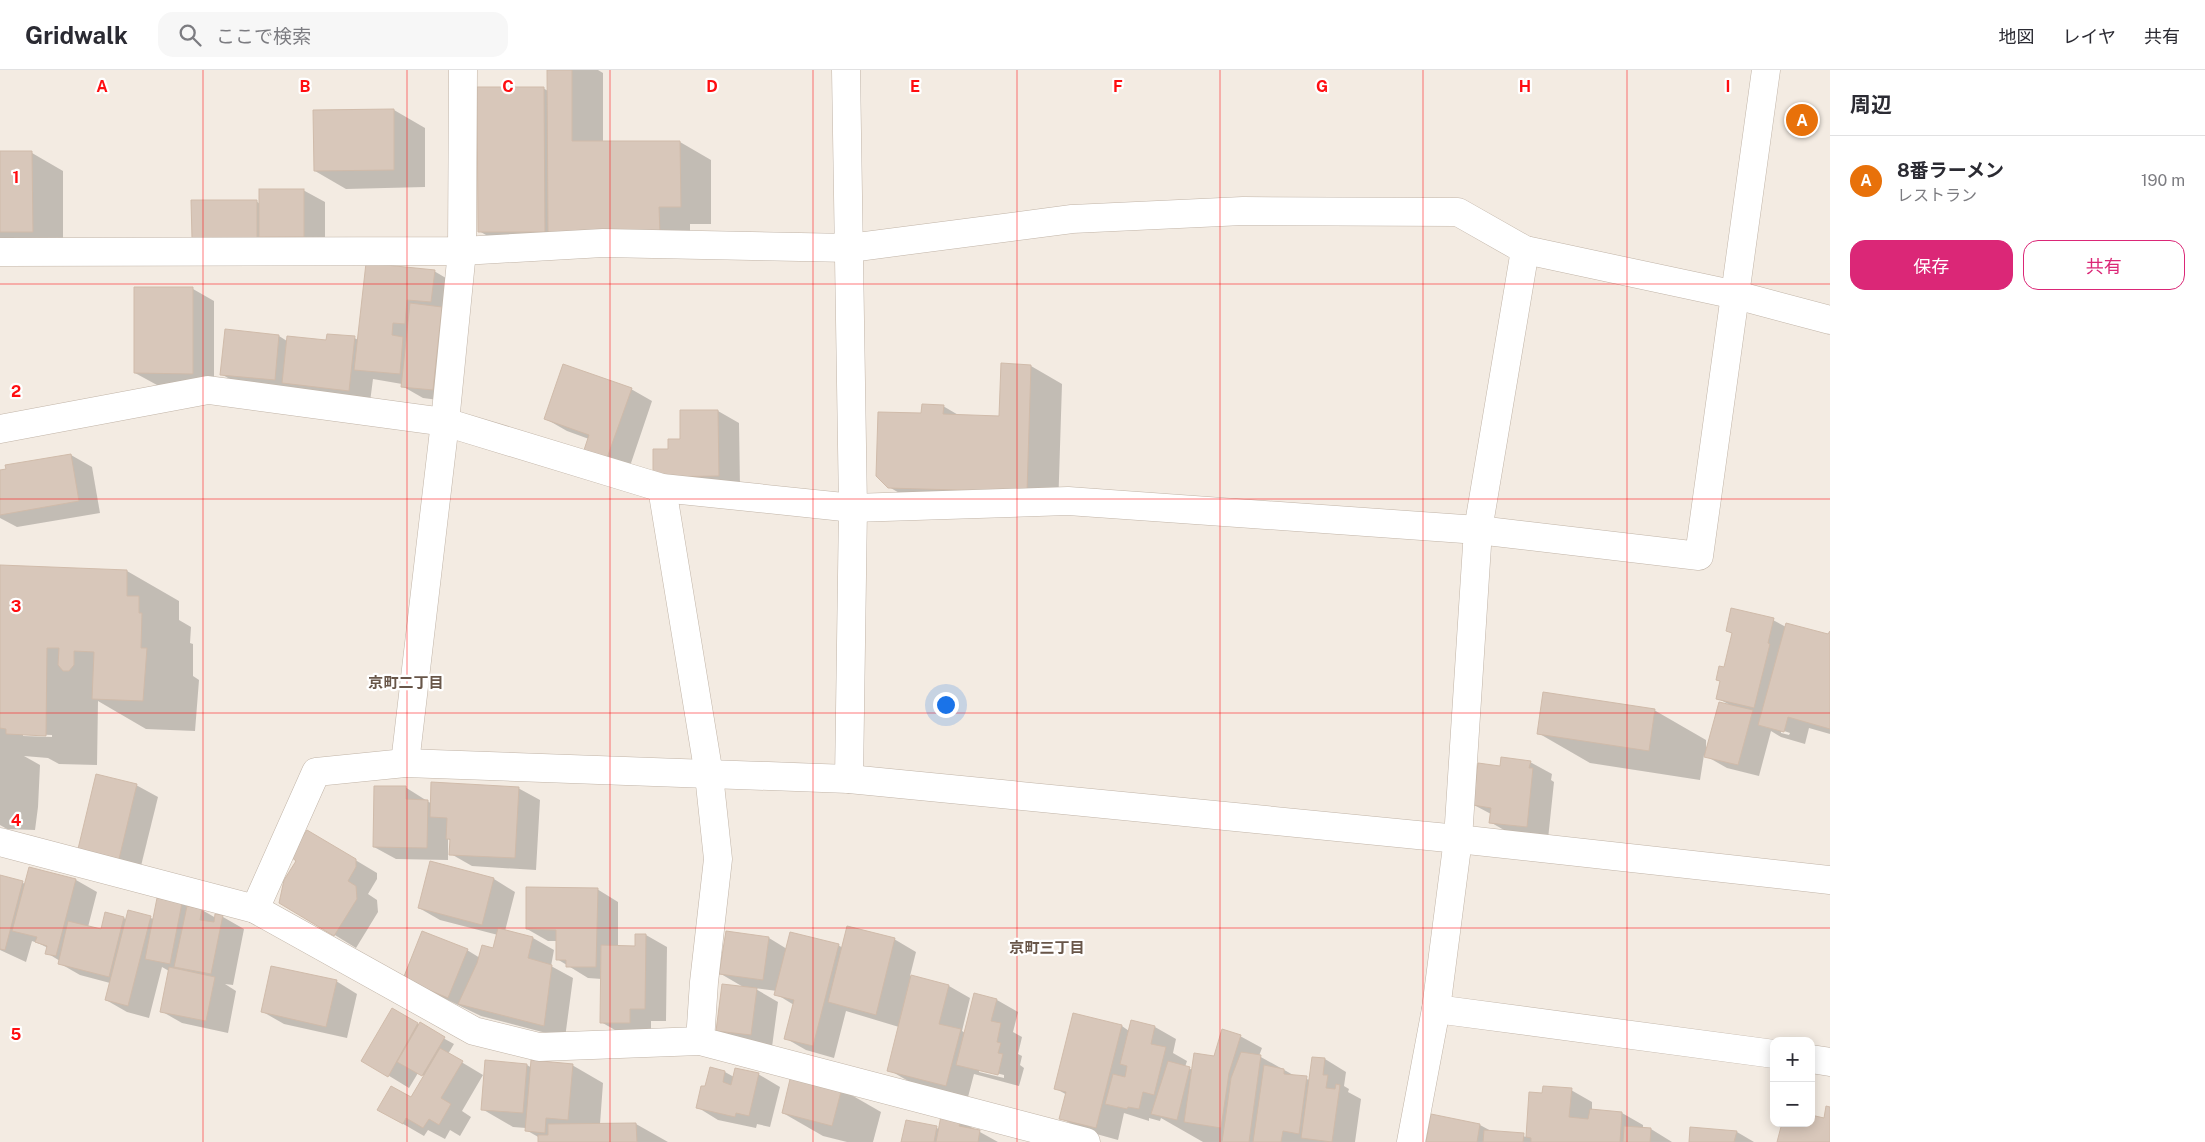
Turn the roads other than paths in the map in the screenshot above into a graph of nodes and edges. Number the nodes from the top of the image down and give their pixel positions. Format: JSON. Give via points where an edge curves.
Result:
{"nodes":[{"id":1,"x":463,"y":70,"type":"edge"},
{"id":2,"x":846,"y":70,"type":"edge"},
{"id":3,"x":1766,"y":70,"type":"edge"},
{"id":4,"x":850,"y":248,"type":"junction"},
{"id":5,"x":1525,"y":250,"type":"junction"},
{"id":6,"x":462,"y":251,"type":"junction"},
{"id":7,"x":0,"y":252,"type":"edge"},
{"id":8,"x":1736,"y":295,"type":"junction"},
{"id":9,"x":1830,"y":320,"type":"edge"},
{"id":10,"x":446,"y":422,"type":"junction"},
{"id":11,"x":0,"y":429,"type":"edge"},
{"id":12,"x":662,"y":488,"type":"junction"},
{"id":13,"x":853,"y":508,"type":"junction"},
{"id":14,"x":1478,"y":530,"type":"junction"},
{"id":15,"x":405,"y":763,"type":"junction"},
{"id":16,"x":709,"y":774,"type":"junction"},
{"id":17,"x":849,"y":779,"type":"junction"},
{"id":18,"x":1458,"y":839,"type":"junction"},
{"id":19,"x":0,"y":842,"type":"edge"},
{"id":20,"x":1830,"y":880,"type":"edge"},
{"id":21,"x":255,"y":910,"type":"junction"},
{"id":22,"x":1436,"y":1009,"type":"junction"},
{"id":23,"x":700,"y":1042,"type":"junction"},
{"id":24,"x":1770,"y":1053,"type":"edge"},
{"id":25,"x":1815,"y":1060,"type":"edge"},
{"id":26,"x":1830,"y":1062,"type":"edge"},
{"id":27,"x":1086,"y":1142,"type":"edge"},
{"id":28,"x":1411,"y":1142,"type":"edge"}],
"edges":[{"from":1,"to":6,"type":"street"},
{"from":2,"to":4,"type":"street"},
{"from":3,"to":8,"type":"street"},
{"from":4,"to":5,"type":"street","via":[[1072,219],[1253,211],[1458,212]]},
{"from":4,"to":6,"type":"street","via":[[603,243]]},
{"from":4,"to":13,"type":"street"},
{"from":5,"to":8,"type":"street"},
{"from":5,"to":14,"type":"street"},
{"from":6,"to":7,"type":"street"},
{"from":6,"to":10,"type":"street"},
{"from":8,"to":9,"type":"street"},
{"from":8,"to":14,"type":"street","via":[[1699,556]]},
{"from":10,"to":11,"type":"street","via":[[208,390]]},
{"from":10,"to":12,"type":"street"},
{"from":10,"to":15,"type":"street"},
{"from":12,"to":13,"type":"street"},
{"from":12,"to":16,"type":"street"},
{"from":13,"to":14,"type":"street","via":[[1068,500]]},
{"from":13,"to":17,"type":"street"},
{"from":14,"to":18,"type":"street"},
{"from":15,"to":16,"type":"street"},
{"from":15,"to":21,"type":"street","via":[[316,772]]},
{"from":16,"to":17,"type":"street"},
{"from":16,"to":23,"type":"street","via":[[718,859]]},
{"from":17,"to":18,"type":"street"},
{"from":18,"to":20,"type":"street"},
{"from":18,"to":22,"type":"street"},
{"from":19,"to":21,"type":"street"},
{"from":21,"to":23,"type":"street","via":[[474,1031],[540,1047]]},
{"from":22,"to":24,"type":"street"},
{"from":22,"to":28,"type":"street"},
{"from":23,"to":27,"type":"street"},
{"from":25,"to":26,"type":"street"}]}
